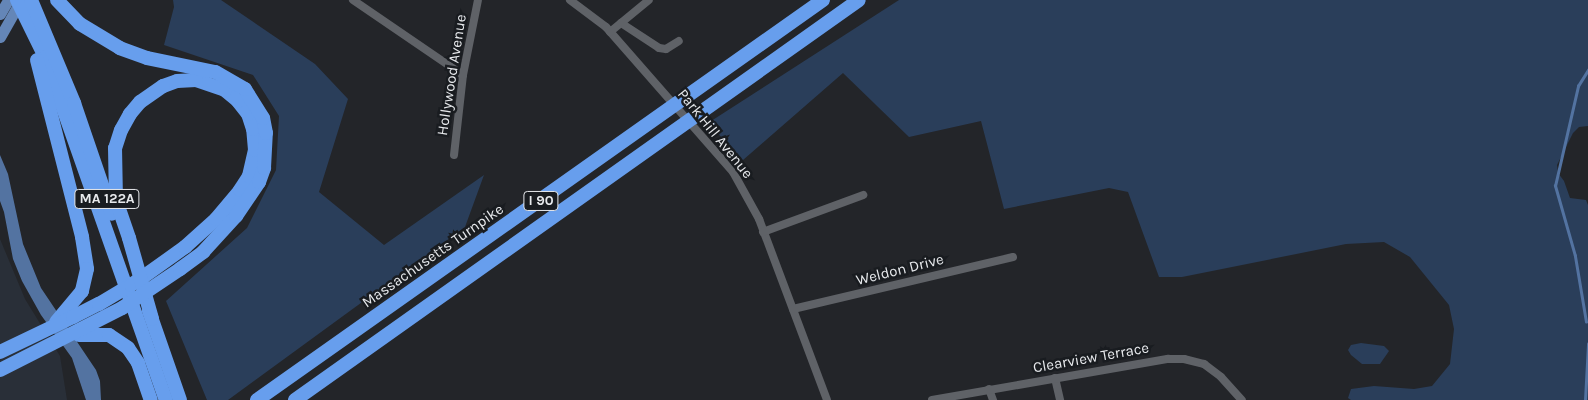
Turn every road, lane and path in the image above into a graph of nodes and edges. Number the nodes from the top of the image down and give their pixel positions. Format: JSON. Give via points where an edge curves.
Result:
{"nodes":[{"id":1,"x":8,"y":0,"type":"edge"},
{"id":2,"x":17,"y":0,"type":"edge"},
{"id":3,"x":21,"y":0,"type":"edge"},
{"id":4,"x":31,"y":0,"type":"edge"},
{"id":5,"x":57,"y":0,"type":"edge"},
{"id":6,"x":353,"y":0,"type":"edge"},
{"id":7,"x":478,"y":0,"type":"edge"},
{"id":8,"x":570,"y":0,"type":"edge"},
{"id":9,"x":649,"y":0,"type":"edge"},
{"id":10,"x":823,"y":0,"type":"edge"},
{"id":11,"x":860,"y":0,"type":"edge"},
{"id":12,"x":0,"y":14,"type":"edge"},
{"id":13,"x":621,"y":23,"type":"junction"},
{"id":14,"x":32,"y":30,"type":"junction"},
{"id":15,"x":610,"y":32,"type":"junction"},
{"id":16,"x":0,"y":37,"type":"edge"},
{"id":17,"x":679,"y":41,"type":"dead end"},
{"id":18,"x":463,"y":75,"type":"junction"},
{"id":19,"x":454,"y":155,"type":"dead end"},
{"id":20,"x":863,"y":195,"type":"dead end"},
{"id":21,"x":764,"y":232,"type":"junction"},
{"id":22,"x":1013,"y":257,"type":"dead end"},
{"id":23,"x":793,"y":309,"type":"junction"},
{"id":24,"x":71,"y":313,"type":"junction"},
{"id":25,"x":152,"y":319,"type":"junction"},
{"id":26,"x":83,"y":332,"type":"junction"},
{"id":27,"x":0,"y":352,"type":"edge"},
{"id":28,"x":0,"y":370,"type":"edge"},
{"id":29,"x":1055,"y":378,"type":"junction"},
{"id":30,"x":988,"y":389,"type":"junction"},
{"id":31,"x":150,"y":400,"type":"edge"},
{"id":32,"x":166,"y":400,"type":"edge"},
{"id":33,"x":180,"y":400,"type":"edge"},
{"id":34,"x":257,"y":400,"type":"edge"},
{"id":35,"x":296,"y":400,"type":"edge"},
{"id":36,"x":827,"y":400,"type":"edge"},
{"id":37,"x":932,"y":400,"type":"edge"},
{"id":38,"x":992,"y":400,"type":"edge"},
{"id":39,"x":1060,"y":400,"type":"edge"},
{"id":40,"x":1242,"y":400,"type":"edge"}],
"edges":[{"from":1,"to":12,"type":"main road"},
{"from":2,"to":14,"type":"highway","number":"MA 122A"},
{"from":3,"to":16,"type":"main road"},
{"from":4,"to":25,"type":"highway","number":"MA 122A","via":[[74,103]]},
{"from":5,"to":26,"type":"highway","via":[[80,24],[120,48],[148,58],[200,68],[234,81],[245,90],[262,118],[266,133],[266,151],[259,182],[219,235],[203,252],[161,283]]},
{"from":6,"to":18,"type":"street"},
{"from":7,"to":18,"type":"street","name":"Hollywood Avenue"},
{"from":8,"to":15,"type":"street","name":"Park Hill Avenue"},
{"from":9,"to":13,"type":"street"},
{"from":10,"to":34,"type":"highway","name":"Massachusetts Turnpike","number":"I 90"},
{"from":11,"to":35,"type":"highway","number":"I 90"},
{"from":13,"to":15,"type":"street"},
{"from":13,"to":17,"type":"street","via":[[659,48],[666,49]]},
{"from":14,"to":24,"type":"highway","via":[[33,47],[86,255],[86,279]]},
{"from":14,"to":32,"type":"highway","number":"MA 122A","via":[[62,104]]},
{"from":15,"to":21,"type":"street","name":"Park Hill Avenue","via":[[720,157],[739,183]]},
{"from":18,"to":19,"type":"street","name":"Hollywood Avenue"},
{"from":20,"to":21,"type":"street"},
{"from":21,"to":23,"type":"street","name":"Park Hill Avenue"},
{"from":22,"to":23,"type":"street","name":"Weldon Drive"},
{"from":23,"to":36,"type":"street","name":"Park Hill Avenue"},
{"from":24,"to":25,"type":"highway","via":[[117,293],[156,268],[185,248],[216,219],[249,176],[255,150],[248,114],[225,90],[196,80],[177,81],[152,93],[130,114],[115,148],[116,200]]},
{"from":24,"to":27,"type":"highway","via":[[49,328]]},
{"from":25,"to":33,"type":"highway","number":"MA 122A"},
{"from":26,"to":28,"type":"highway"},
{"from":26,"to":31,"type":"highway","via":[[108,335],[128,348],[138,363]]},
{"from":29,"to":30,"type":"street","name":"Clearview Terrace"},
{"from":29,"to":39,"type":"street"},
{"from":29,"to":40,"type":"street","name":"Clearview Terrace","via":[[1184,359],[1204,364]]},
{"from":30,"to":37,"type":"street","name":"Clearview Terrace"},
{"from":30,"to":38,"type":"street"}]}
